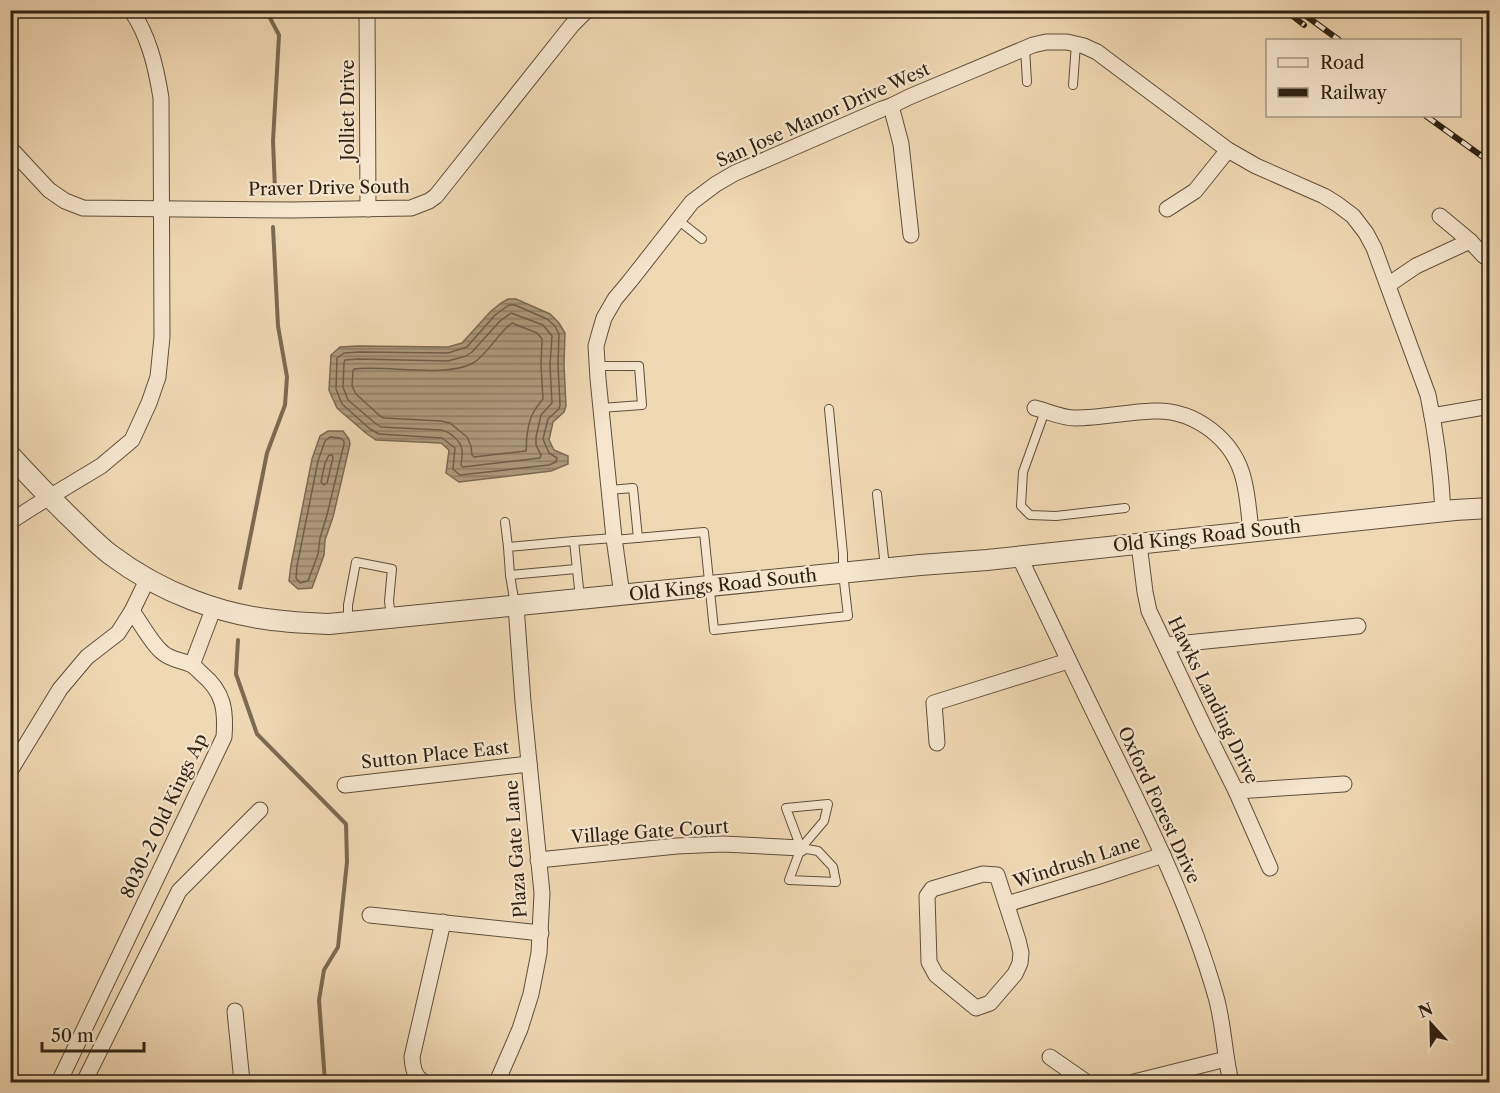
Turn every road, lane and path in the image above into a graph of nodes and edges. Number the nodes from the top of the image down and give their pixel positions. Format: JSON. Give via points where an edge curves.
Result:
{"nodes":[{"id":1,"x":131,"y":10,"type":"edge"},
{"id":2,"x":367,"y":10,"type":"edge"},
{"id":3,"x":582,"y":12,"type":"edge"},
{"id":4,"x":1077,"y":44,"type":"junction"},
{"id":5,"x":1029,"y":46,"type":"junction"},
{"id":6,"x":1027,"y":82,"type":"dead end"},
{"id":7,"x":1073,"y":85,"type":"dead end"},
{"id":8,"x":891,"y":106,"type":"junction"},
{"id":9,"x":10,"y":148,"type":"edge"},
{"id":10,"x":1228,"y":150,"type":"junction"},
{"id":11,"x":160,"y":209,"type":"junction"},
{"id":12,"x":368,"y":209,"type":"junction"},
{"id":13,"x":1167,"y":209,"type":"dead end"},
{"id":14,"x":1440,"y":216,"type":"dead end"},
{"id":15,"x":678,"y":220,"type":"junction"},
{"id":16,"x":911,"y":235,"type":"dead end"},
{"id":17,"x":702,"y":239,"type":"dead end"},
{"id":18,"x":1470,"y":241,"type":"junction"},
{"id":19,"x":1484,"y":256,"type":"dead end"},
{"id":20,"x":1388,"y":285,"type":"junction"},
{"id":21,"x":597,"y":366,"type":"junction"},
{"id":22,"x":1490,"y":406,"type":"edge"},
{"id":23,"x":601,"y":408,"type":"junction"},
{"id":24,"x":829,"y":409,"type":"dead end"},
{"id":25,"x":1040,"y":409,"type":"joint"},
{"id":26,"x":1432,"y":416,"type":"junction"},
{"id":27,"x":10,"y":455,"type":"edge"},
{"id":28,"x":609,"y":490,"type":"junction"},
{"id":29,"x":877,"y":494,"type":"dead end"},
{"id":30,"x":49,"y":497,"type":"junction"},
{"id":31,"x":1125,"y":508,"type":"dead end"},
{"id":32,"x":1490,"y":508,"type":"edge"},
{"id":33,"x":1443,"y":511,"type":"junction"},
{"id":34,"x":10,"y":522,"type":"edge"},
{"id":35,"x":505,"y":522,"type":"dead end"},
{"id":36,"x":1251,"y":531,"type":"junction"},
{"id":37,"x":638,"y":538,"type":"junction"},
{"id":38,"x":614,"y":539,"type":"junction"},
{"id":39,"x":574,"y":541,"type":"junction"},
{"id":40,"x":1140,"y":544,"type":"junction"},
{"id":41,"x":508,"y":548,"type":"junction"},
{"id":42,"x":1019,"y":556,"type":"junction"},
{"id":43,"x":886,"y":568,"type":"junction"},
{"id":44,"x":576,"y":569,"type":"junction"},
{"id":45,"x":843,"y":573,"type":"junction"},
{"id":46,"x":510,"y":575,"type":"junction"},
{"id":47,"x":148,"y":578,"type":"junction"},
{"id":48,"x":710,"y":586,"type":"junction"},
{"id":49,"x":622,"y":595,"type":"junction"},
{"id":50,"x":580,"y":599,"type":"junction"},
{"id":51,"x":516,"y":606,"type":"junction"},
{"id":52,"x":214,"y":607,"type":"junction"},
{"id":53,"x":132,"y":611,"type":"junction"},
{"id":54,"x":391,"y":618,"type":"junction"},
{"id":55,"x":348,"y":622,"type":"junction"},
{"id":56,"x":1358,"y":626,"type":"dead end"},
{"id":57,"x":1166,"y":645,"type":"junction"},
{"id":58,"x":1068,"y":661,"type":"junction"},
{"id":59,"x":192,"y":665,"type":"junction"},
{"id":60,"x":937,"y":743,"type":"dead end"},
{"id":61,"x":530,"y":764,"type":"junction"},
{"id":62,"x":10,"y":771,"type":"edge"},
{"id":63,"x":345,"y":784,"type":"dead end"},
{"id":64,"x":1344,"y":784,"type":"dead end"},
{"id":65,"x":1236,"y":791,"type":"junction"},
{"id":66,"x":260,"y":810,"type":"dead end"},
{"id":67,"x":801,"y":848,"type":"junction"},
{"id":68,"x":1163,"y":855,"type":"junction"},
{"id":69,"x":538,"y":860,"type":"junction"},
{"id":70,"x":1270,"y":868,"type":"dead end"},
{"id":71,"x":1007,"y":904,"type":"junction"},
{"id":72,"x":370,"y":915,"type":"dead end"},
{"id":73,"x":443,"y":922,"type":"junction"},
{"id":74,"x":541,"y":933,"type":"junction"},
{"id":75,"x":236,"y":1011,"type":"dead end"},
{"id":76,"x":1050,"y":1057,"type":"dead end"},
{"id":77,"x":1226,"y":1059,"type":"junction"},
{"id":78,"x":58,"y":1083,"type":"edge"},
{"id":79,"x":84,"y":1083,"type":"edge"},
{"id":80,"x":242,"y":1083,"type":"edge"},
{"id":81,"x":424,"y":1083,"type":"edge"},
{"id":82,"x":497,"y":1083,"type":"edge"},
{"id":83,"x":1086,"y":1083,"type":"edge"},
{"id":84,"x":1134,"y":1083,"type":"edge"},
{"id":85,"x":1231,"y":1083,"type":"edge"}],
"edges":[{"from":1,"to":11,"type":"street","via":[[147,39],[161,98]]},
{"from":2,"to":12,"type":"street","name":"Jolliet Drive"},
{"from":3,"to":12,"type":"street","name":"Praver Drive South","via":[[436,196],[411,208]]},
{"from":4,"to":5,"type":"street","name":"San Jose Manor Drive West","via":[[1047,42]]},
{"from":4,"to":7,"type":"lane"},
{"from":4,"to":10,"type":"street","via":[[1097,52]]},
{"from":5,"to":6,"type":"lane"},
{"from":5,"to":8,"type":"street","name":"San Jose Manor Drive West"},
{"from":8,"to":15,"type":"street","name":"San Jose Manor Drive West","via":[[735,173],[692,202]]},
{"from":8,"to":16,"type":"street","via":[[901,144]]},
{"from":9,"to":11,"type":"street","name":"Praver Drive South","via":[[49,190],[65,201],[83,208]]},
{"from":10,"to":13,"type":"street","via":[[1195,191]]},
{"from":10,"to":20,"type":"street","via":[[1324,195],[1353,216],[1374,248]]},
{"from":11,"to":12,"type":"street","name":"Praver Drive South"},
{"from":11,"to":30,"type":"street","via":[[162,337],[158,377],[149,404],[132,440],[100,466]]},
{"from":14,"to":18,"type":"street"},
{"from":15,"to":17,"type":"lane"},
{"from":15,"to":21,"type":"street","name":"San Jose Manor Drive West","via":[[609,308],[596,346]]},
{"from":18,"to":19,"type":"street"},
{"from":18,"to":20,"type":"street","via":[[1416,266]]},
{"from":20,"to":26,"type":"street"},
{"from":21,"to":23,"type":"street","name":"San Jose Manor Drive West"},
{"from":21,"to":23,"type":"lane","via":[[639,366],[642,405]]},
{"from":22,"to":26,"type":"street"},
{"from":23,"to":28,"type":"street","name":"San Jose Manor Drive West"},
{"from":24,"to":45,"type":"lane"},
{"from":25,"to":31,"type":"lane","via":[[1023,472],[1021,506],[1030,514],[1056,516]]},
{"from":25,"to":36,"type":"street","via":[[1073,418],[1154,411],[1197,421],[1216,433],[1239,467]]},
{"from":26,"to":33,"type":"street"},
{"from":27,"to":30,"type":"street","name":"Old Kings Road South"},
{"from":28,"to":37,"type":"lane","via":[[633,488]]},
{"from":28,"to":38,"type":"street","name":"San Jose Manor Drive West"},
{"from":29,"to":43,"type":"lane"},
{"from":30,"to":34,"type":"street"},
{"from":30,"to":47,"type":"street","name":"Old Kings Road South","via":[[104,549]]},
{"from":32,"to":33,"type":"street","name":"Old Kings Road South"},
{"from":33,"to":36,"type":"street","name":"Old Kings Road South"},
{"from":35,"to":41,"type":"lane"},
{"from":36,"to":40,"type":"street","name":"Old Kings Road South"},
{"from":37,"to":38,"type":"lane"},
{"from":37,"to":48,"type":"lane","via":[[704,532]]},
{"from":38,"to":39,"type":"lane"},
{"from":38,"to":49,"type":"street","name":"San Jose Manor Drive West"},
{"from":39,"to":41,"type":"lane"},
{"from":39,"to":44,"type":"lane"},
{"from":40,"to":42,"type":"street","name":"Old Kings Road South"},
{"from":40,"to":57,"type":"street","name":"Hawks Landing Drive","via":[[1144,592]]},
{"from":41,"to":46,"type":"lane"},
{"from":42,"to":43,"type":"street","name":"Old Kings Road South"},
{"from":42,"to":58,"type":"street","name":"Oxford Forest Drive"},
{"from":43,"to":45,"type":"street","name":"Old Kings Road South"},
{"from":44,"to":46,"type":"lane"},
{"from":44,"to":50,"type":"lane"},
{"from":45,"to":48,"type":"street","name":"Old Kings Road South"},
{"from":45,"to":48,"type":"lane","via":[[848,616],[714,630]]},
{"from":46,"to":51,"type":"lane"},
{"from":47,"to":52,"type":"street","name":"Old Kings Road South"},
{"from":47,"to":53,"type":"street"},
{"from":48,"to":49,"type":"street","name":"Old Kings Road South"},
{"from":49,"to":50,"type":"street","name":"Old Kings Road South"},
{"from":50,"to":51,"type":"street","name":"Old Kings Road South"},
{"from":51,"to":54,"type":"street","name":"Old Kings Road South"},
{"from":51,"to":61,"type":"street","name":"Plaza Gate Lane"},
{"from":52,"to":55,"type":"street","name":"Old Kings Road South","via":[[282,621]]},
{"from":52,"to":59,"type":"street"},
{"from":53,"to":59,"type":"street","name":"8030-2 Old Kings Ap","via":[[160,651]]},
{"from":53,"to":62,"type":"street","via":[[118,633],[87,657],[60,689]]},
{"from":54,"to":55,"type":"street","name":"Old Kings Road South"},
{"from":54,"to":55,"type":"lane","via":[[392,568],[356,562]]},
{"from":56,"to":57,"type":"street"},
{"from":57,"to":65,"type":"street","name":"Hawks Landing Drive"},
{"from":58,"to":60,"type":"street","via":[[934,703]]},
{"from":58,"to":68,"type":"street","name":"Oxford Forest Drive"},
{"from":59,"to":78,"type":"street","name":"8030-2 Old Kings Ap","via":[[216,688],[223,702],[224,737]]},
{"from":61,"to":63,"type":"street","name":"Sutton Place East"},
{"from":61,"to":69,"type":"street","name":"Plaza Gate Lane"},
{"from":64,"to":65,"type":"street"},
{"from":65,"to":70,"type":"street","name":"Hawks Landing Drive"},
{"from":66,"to":79,"type":"street","via":[[178,891]]},
{"from":67,"to":67,"type":"lane","via":[[789,880],[836,882],[833,867],[818,851]]},
{"from":67,"to":67,"type":"lane","via":[[824,820],[828,804],[786,808]]},
{"from":67,"to":69,"type":"street","name":"Village Gate Court","via":[[677,846]]},
{"from":68,"to":71,"type":"street","name":"Windrush Lane"},
{"from":68,"to":77,"type":"street","name":"Oxford Forest Drive","via":[[1216,998]]},
{"from":69,"to":74,"type":"street","name":"Plaza Gate Lane"},
{"from":71,"to":71,"type":"street","name":"Windrush Lane","via":[[997,875],[983,874],[932,889],[927,896],[929,962],[936,975],[976,1008],[990,1003],[1020,963],[1021,953]]},
{"from":72,"to":73,"type":"street"},
{"from":73,"to":74,"type":"street"},
{"from":73,"to":81,"type":"street","via":[[412,1057],[418,1079]]},
{"from":74,"to":82,"type":"street","name":"Plaza Gate Lane","via":[[531,994]]},
{"from":75,"to":80,"type":"street"},
{"from":76,"to":83,"type":"street"},
{"from":77,"to":84,"type":"street"},
{"from":77,"to":85,"type":"street","name":"Oxford Forest Drive"}]}
